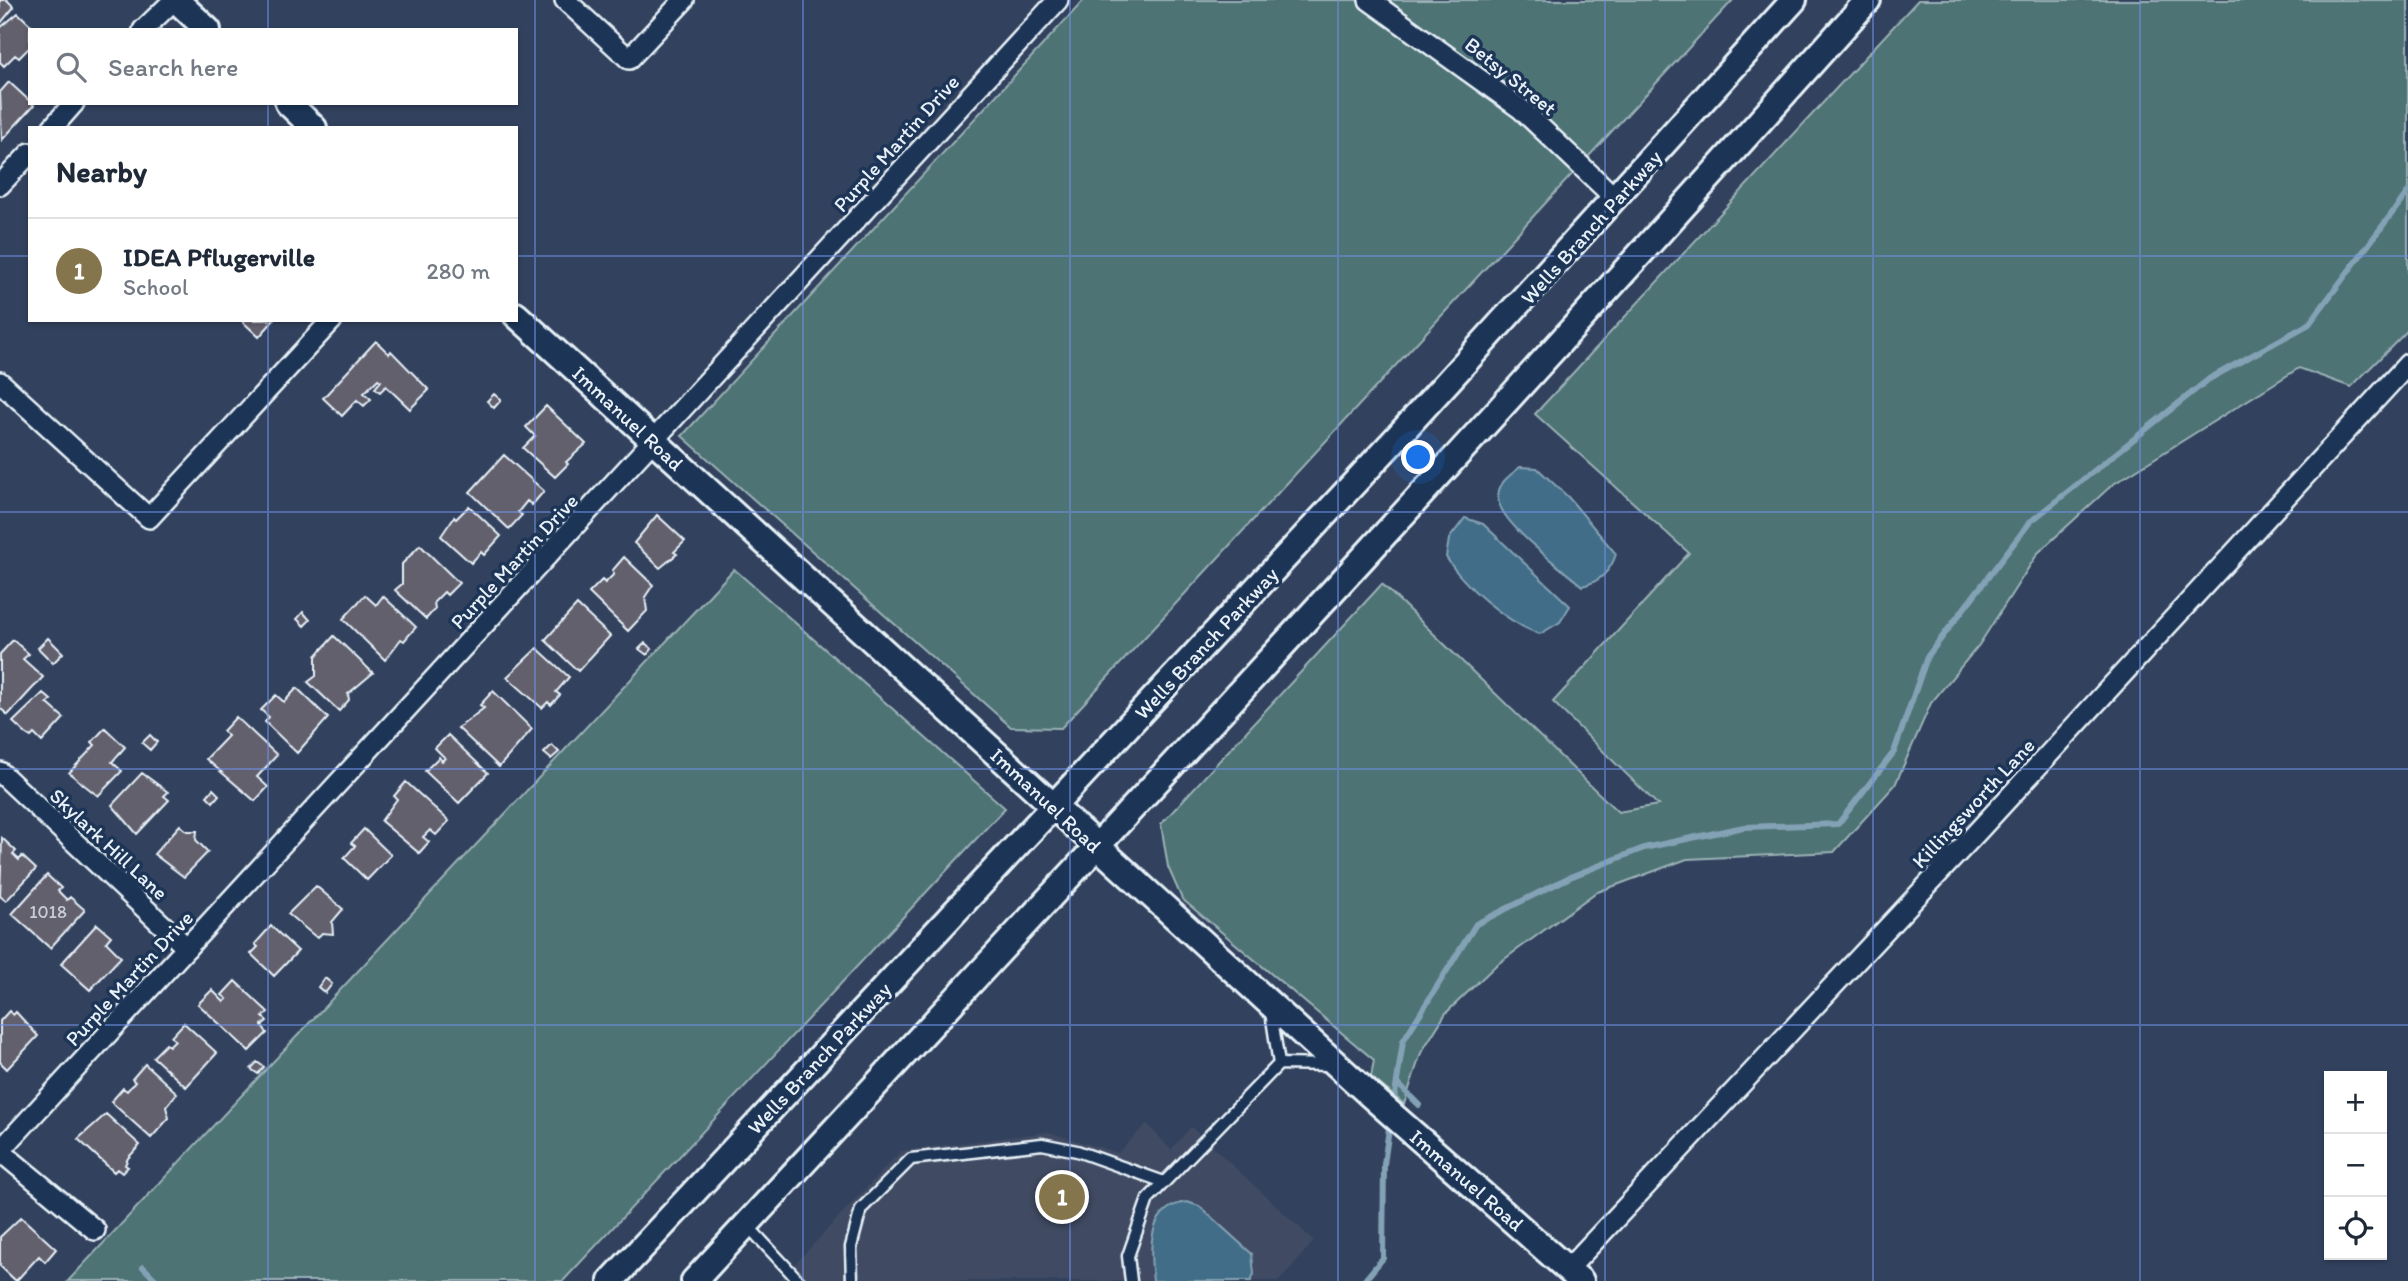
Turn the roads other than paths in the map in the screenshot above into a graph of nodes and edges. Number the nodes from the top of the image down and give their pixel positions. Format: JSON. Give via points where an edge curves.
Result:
{"nodes":[{"id":1,"x":175,"y":0,"type":"edge"},
{"id":2,"x":565,"y":0,"type":"edge"},
{"id":3,"x":684,"y":0,"type":"edge"},
{"id":4,"x":1058,"y":0,"type":"edge"},
{"id":5,"x":1369,"y":0,"type":"edge"},
{"id":6,"x":1794,"y":0,"type":"edge"},
{"id":7,"x":1868,"y":0,"type":"edge"},
{"id":8,"x":145,"y":28,"type":"edge"},
{"id":9,"x":206,"y":28,"type":"edge"},
{"id":10,"x":72,"y":105,"type":"edge"},
{"id":11,"x":290,"y":105,"type":"edge"},
{"id":12,"x":54,"y":126,"type":"edge"},
{"id":13,"x":312,"y":126,"type":"edge"},
{"id":14,"x":28,"y":154,"type":"edge"},
{"id":15,"x":0,"y":186,"type":"edge"},
{"id":16,"x":1616,"y":199,"type":"junction"},
{"id":17,"x":518,"y":317,"type":"edge"},
{"id":18,"x":330,"y":322,"type":"edge"},
{"id":19,"x":2408,"y":365,"type":"edge"},
{"id":20,"x":0,"y":382,"type":"edge"},
{"id":21,"x":653,"y":442,"type":"junction"},
{"id":22,"x":0,"y":772,"type":"edge"},
{"id":23,"x":1054,"y":806,"type":"junction"},
{"id":24,"x":1097,"y":846,"type":"junction"},
{"id":25,"x":187,"y":948,"type":"junction"},
{"id":26,"x":1270,"y":1003,"type":"junction"},
{"id":27,"x":1279,"y":1064,"type":"junction"},
{"id":28,"x":1337,"y":1065,"type":"junction"},
{"id":29,"x":0,"y":1151,"type":"edge"},
{"id":30,"x":1164,"y":1182,"type":"junction"},
{"id":31,"x":746,"y":1224,"type":"junction"},
{"id":32,"x":95,"y":1230,"type":"dead end"},
{"id":33,"x":1574,"y":1275,"type":"edge"},
{"id":34,"x":611,"y":1281,"type":"edge"},
{"id":35,"x":694,"y":1281,"type":"edge"},
{"id":36,"x":799,"y":1281,"type":"edge"},
{"id":37,"x":852,"y":1281,"type":"edge"},
{"id":38,"x":1131,"y":1281,"type":"edge"}],
"edges":[{"from":1,"to":8,"type":"street"},
{"from":1,"to":9,"type":"street"},
{"from":2,"to":3,"type":"street","via":[[629,59]]},
{"from":4,"to":21,"type":"street","name":"Purple Martin Drive"},
{"from":5,"to":16,"type":"street","name":"Betsy Street","via":[[1521,109]]},
{"from":6,"to":16,"type":"street","name":"Wells Branch Parkway"},
{"from":7,"to":24,"type":"street"},
{"from":10,"to":12,"type":"street"},
{"from":11,"to":13,"type":"street"},
{"from":14,"to":15,"type":"street"},
{"from":16,"to":23,"type":"street","name":"Wells Branch Parkway"},
{"from":17,"to":21,"type":"street","name":"Immanuel Road"},
{"from":18,"to":20,"type":"street","via":[[149,518]]},
{"from":19,"to":33,"type":"street","name":"Killingsworth Lane"},
{"from":21,"to":23,"type":"street","name":"Immanuel Road"},
{"from":21,"to":25,"type":"street","name":"Purple Martin Drive"},
{"from":22,"to":25,"type":"street","name":"Skylark Hill Lane"},
{"from":23,"to":24,"type":"street","name":"Immanuel Road"},
{"from":23,"to":34,"type":"street","name":"Wells Branch Parkway"},
{"from":24,"to":26,"type":"street","name":"Immanuel Road"},
{"from":24,"to":31,"type":"street"},
{"from":25,"to":29,"type":"street","name":"Purple Martin Drive"},
{"from":26,"to":27,"type":"lane"},
{"from":26,"to":28,"type":"street","name":"Immanuel Road"},
{"from":27,"to":28,"type":"lane"},
{"from":27,"to":30,"type":"lane"},
{"from":28,"to":33,"type":"street","name":"Immanuel Road"},
{"from":29,"to":32,"type":"street"},
{"from":30,"to":37,"type":"lane","via":[[1077,1151],[1042,1144],[911,1159],[861,1209],[851,1247]]},
{"from":30,"to":38,"type":"lane","via":[[1148,1199],[1128,1256]]},
{"from":31,"to":35,"type":"street"},
{"from":31,"to":36,"type":"lane"}]}
